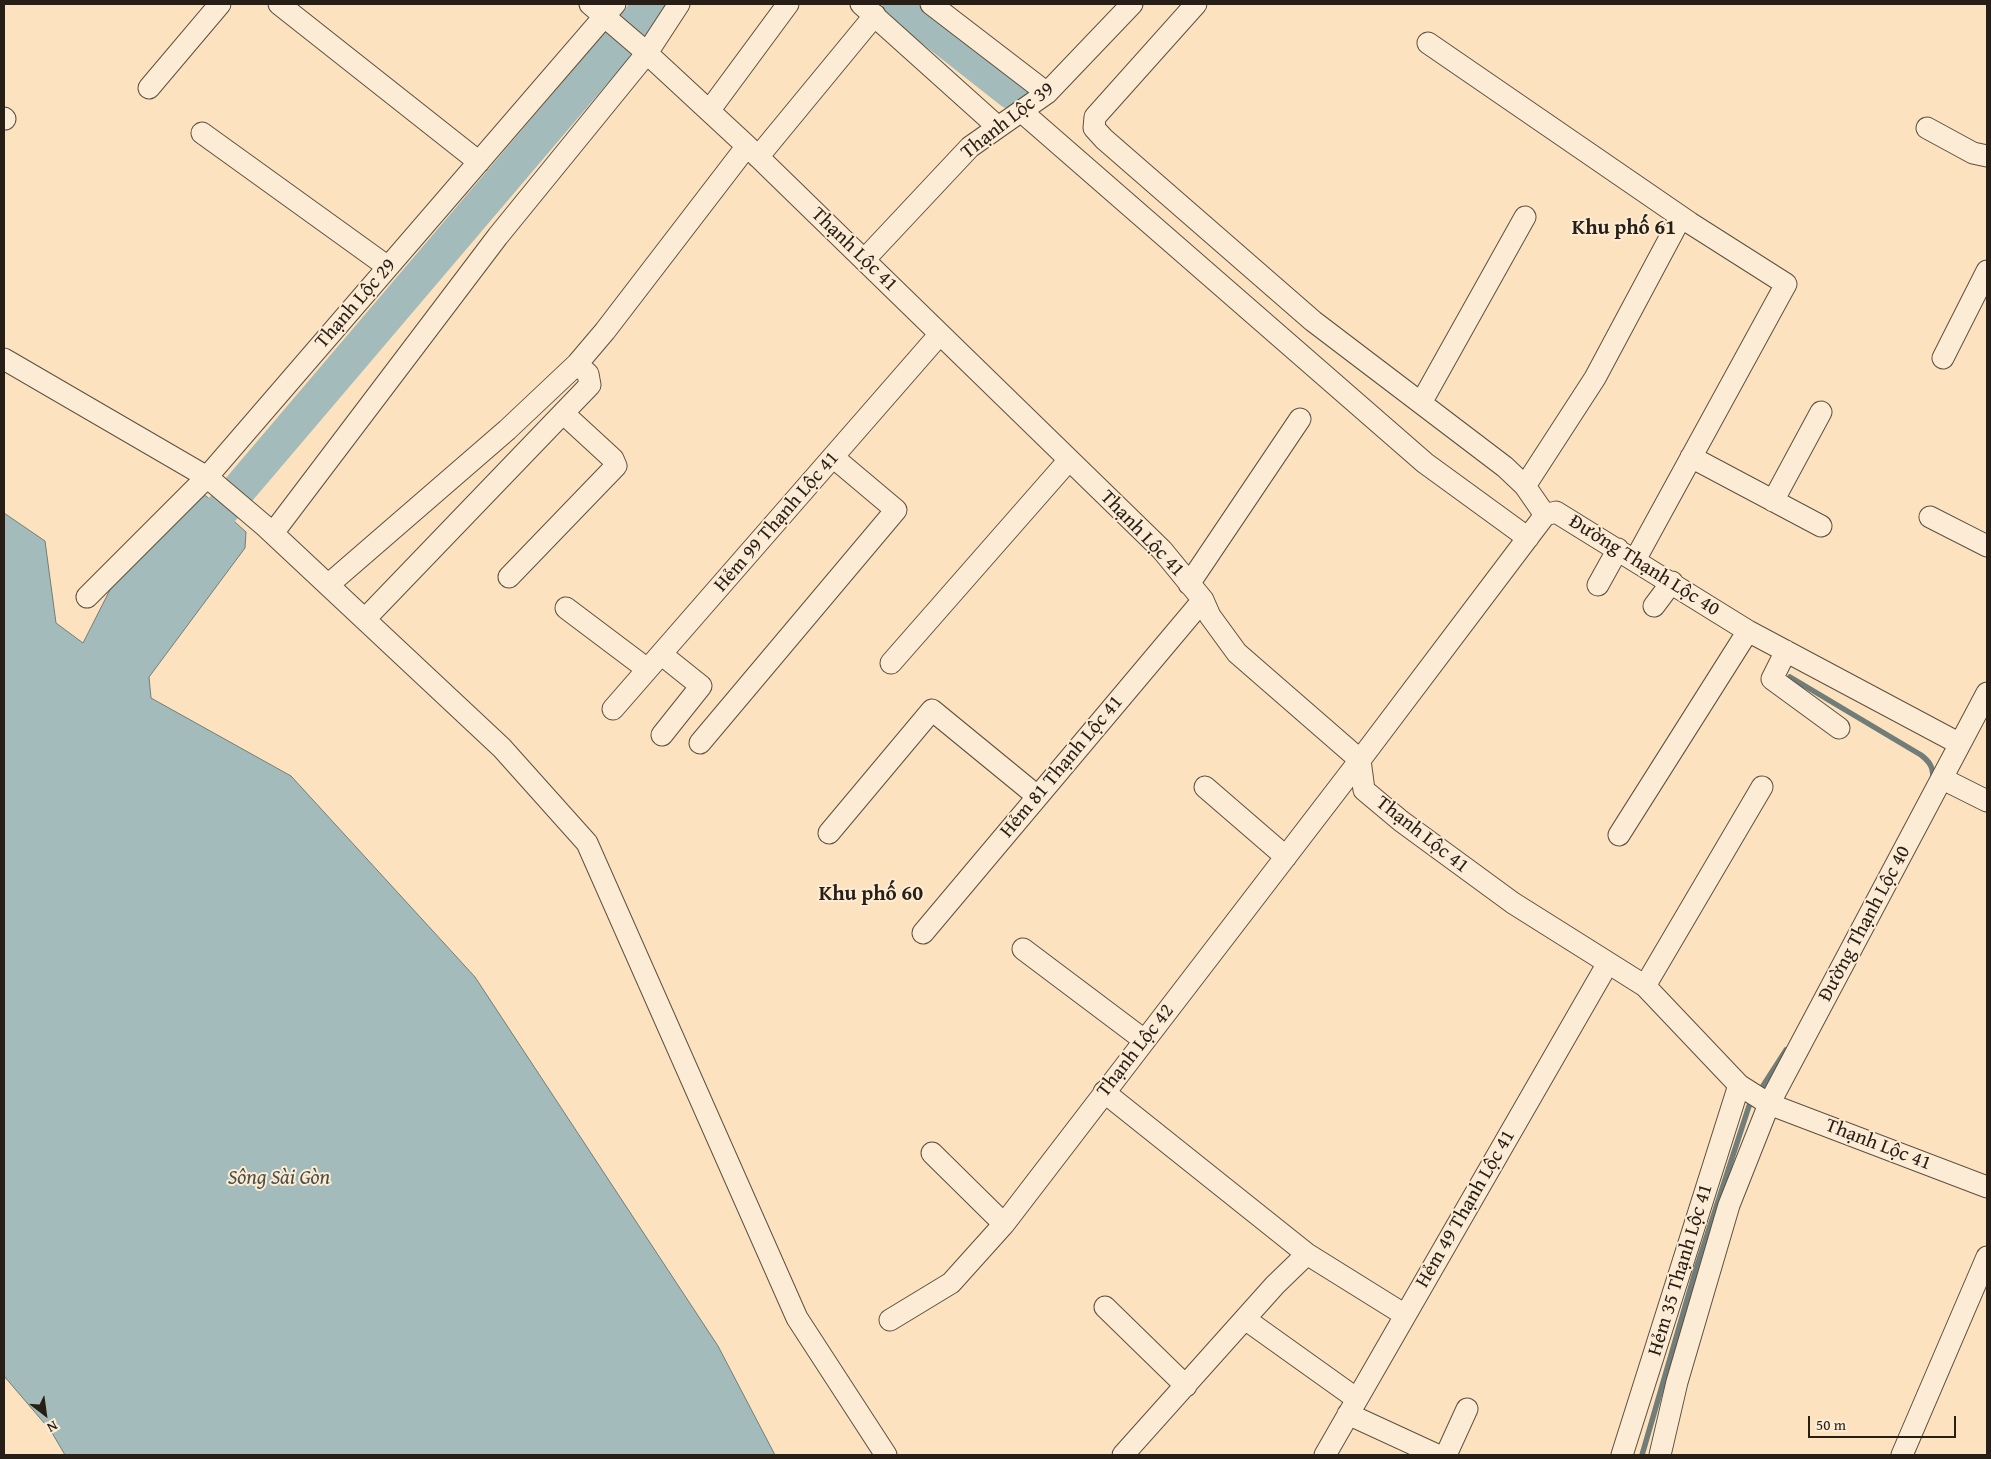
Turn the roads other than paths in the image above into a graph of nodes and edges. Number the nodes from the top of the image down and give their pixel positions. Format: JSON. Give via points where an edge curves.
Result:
{"nodes":[{"id":1,"x":220,"y":4,"type":"edge"},
{"id":2,"x":279,"y":4,"type":"edge"},
{"id":3,"x":680,"y":4,"type":"edge"},
{"id":4,"x":788,"y":4,"type":"edge"},
{"id":5,"x":930,"y":4,"type":"edge"},
{"id":6,"x":1132,"y":4,"type":"edge"},
{"id":7,"x":1196,"y":4,"type":"edge"},
{"id":8,"x":603,"y":8,"type":"edge"},
{"id":9,"x":868,"y":9,"type":"edge"},
{"id":10,"x":1428,"y":43,"type":"dead end"},
{"id":11,"x":643,"y":49,"type":"junction"},
{"id":12,"x":148,"y":88,"type":"dead end"},
{"id":13,"x":1047,"y":93,"type":"junction"},
{"id":14,"x":708,"y":110,"type":"junction"},
{"id":15,"x":1021,"y":111,"type":"junction"},
{"id":16,"x":998,"y":127,"type":"junction"},
{"id":17,"x":1927,"y":128,"type":"dead end"},
{"id":18,"x":202,"y":133,"type":"dead end"},
{"id":19,"x":752,"y":152,"type":"junction"},
{"id":20,"x":1987,"y":156,"type":"edge"},
{"id":21,"x":479,"y":162,"type":"junction"},
{"id":22,"x":1525,"y":217,"type":"dead end"},
{"id":23,"x":1681,"y":217,"type":"junction"},
{"id":24,"x":864,"y":260,"type":"junction"},
{"id":25,"x":388,"y":267,"type":"junction"},
{"id":26,"x":1987,"y":271,"type":"edge"},
{"id":27,"x":940,"y":334,"type":"junction"},
{"id":28,"x":1943,"y":358,"type":"dead end"},
{"id":29,"x":4,"y":359,"type":"edge"},
{"id":30,"x":577,"y":364,"type":"junction"},
{"id":31,"x":1421,"y":403,"type":"junction"},
{"id":32,"x":1821,"y":412,"type":"dead end"},
{"id":33,"x":563,"y":413,"type":"junction"},
{"id":34,"x":1300,"y":419,"type":"dead end"},
{"id":35,"x":833,"y":457,"type":"junction"},
{"id":36,"x":1691,"y":457,"type":"junction"},
{"id":37,"x":1069,"y":460,"type":"junction"},
{"id":38,"x":206,"y":477,"type":"junction"},
{"id":39,"x":1525,"y":486,"type":"junction"},
{"id":40,"x":1773,"y":501,"type":"junction"},
{"id":41,"x":1545,"y":515,"type":"junction"},
{"id":42,"x":1930,"y":517,"type":"dead end"},
{"id":43,"x":1821,"y":526,"type":"dead end"},
{"id":44,"x":270,"y":530,"type":"junction"},
{"id":45,"x":1528,"y":538,"type":"junction"},
{"id":46,"x":1987,"y":546,"type":"edge"},
{"id":47,"x":1626,"y":554,"type":"junction"},
{"id":48,"x":509,"y":578,"type":"dead end"},
{"id":49,"x":1672,"y":582,"type":"junction"},
{"id":50,"x":1189,"y":584,"type":"junction"},
{"id":51,"x":1598,"y":584,"type":"dead end"},
{"id":52,"x":328,"y":585,"type":"junction"},
{"id":53,"x":87,"y":597,"type":"dead end"},
{"id":54,"x":1203,"y":600,"type":"junction"},
{"id":55,"x":1654,"y":606,"type":"dead end"},
{"id":56,"x":566,"y":608,"type":"dead end"},
{"id":57,"x":365,"y":619,"type":"junction"},
{"id":58,"x":1748,"y":631,"type":"junction"},
{"id":59,"x":1786,"y":651,"type":"junction"},
{"id":60,"x":654,"y":662,"type":"junction"},
{"id":61,"x":891,"y":663,"type":"dead end"},
{"id":62,"x":1987,"y":693,"type":"edge"},
{"id":63,"x":613,"y":709,"type":"dead end"},
{"id":64,"x":1839,"y":728,"type":"dead end"},
{"id":65,"x":662,"y":735,"type":"dead end"},
{"id":66,"x":700,"y":743,"type":"dead end"},
{"id":67,"x":1960,"y":744,"type":"junction"},
{"id":68,"x":1360,"y":760,"type":"junction"},
{"id":69,"x":1943,"y":779,"type":"junction"},
{"id":70,"x":1205,"y":786,"type":"dead end"},
{"id":71,"x":1762,"y":788,"type":"dead end"},
{"id":72,"x":1037,"y":796,"type":"junction"},
{"id":73,"x":1987,"y":801,"type":"edge"},
{"id":74,"x":829,"y":833,"type":"dead end"},
{"id":75,"x":1619,"y":835,"type":"dead end"},
{"id":76,"x":1286,"y":857,"type":"junction"},
{"id":77,"x":923,"y":933,"type":"dead end"},
{"id":78,"x":1023,"y":949,"type":"dead end"},
{"id":79,"x":1608,"y":962,"type":"junction"},
{"id":80,"x":1645,"y":986,"type":"junction"},
{"id":81,"x":1144,"y":1040,"type":"junction"},
{"id":82,"x":1739,"y":1085,"type":"junction"},
{"id":83,"x":1104,"y":1092,"type":"junction"},
{"id":84,"x":1769,"y":1104,"type":"junction"},
{"id":85,"x":932,"y":1153,"type":"dead end"},
{"id":86,"x":1987,"y":1187,"type":"edge"},
{"id":87,"x":1004,"y":1224,"type":"junction"},
{"id":88,"x":1307,"y":1254,"type":"junction"},
{"id":89,"x":1987,"y":1257,"type":"edge"},
{"id":90,"x":1105,"y":1307,"type":"dead end"},
{"id":91,"x":1405,"y":1315,"type":"junction"},
{"id":92,"x":1245,"y":1319,"type":"junction"},
{"id":93,"x":890,"y":1320,"type":"dead end"},
{"id":94,"x":1186,"y":1386,"type":"junction"},
{"id":95,"x":1352,"y":1407,"type":"junction"},
{"id":96,"x":1467,"y":1409,"type":"dead end"},
{"id":97,"x":1330,"y":1453,"type":"edge"},
{"id":98,"x":886,"y":1455,"type":"edge"},
{"id":99,"x":1123,"y":1455,"type":"edge"},
{"id":100,"x":1437,"y":1455,"type":"edge"},
{"id":101,"x":1446,"y":1455,"type":"edge"},
{"id":102,"x":1622,"y":1455,"type":"edge"},
{"id":103,"x":1660,"y":1455,"type":"edge"},
{"id":104,"x":1902,"y":1455,"type":"edge"}],
"edges":[{"from":1,"to":12,"type":"street"},
{"from":2,"to":21,"type":"street"},
{"from":3,"to":11,"type":"street"},
{"from":4,"to":14,"type":"street"},
{"from":5,"to":13,"type":"street"},
{"from":6,"to":13,"type":"street","name":"Thạnh Lộc 39"},
{"from":7,"to":31,"type":"street","via":[[1094,117],[1094,128],[1313,321]]},
{"from":8,"to":11,"type":"street","name":"Thạnh Lộc 41"},
{"from":8,"to":21,"type":"street","name":"Thạnh Lộc 29"},
{"from":9,"to":16,"type":"street"},
{"from":9,"to":19,"type":"street"},
{"from":10,"to":23,"type":"street"},
{"from":11,"to":14,"type":"street","name":"Thạnh Lộc 41"},
{"from":11,"to":44,"type":"street"},
{"from":13,"to":15,"type":"street","name":"Thạnh Lộc 39"},
{"from":14,"to":19,"type":"street","name":"Thạnh Lộc 41"},
{"from":15,"to":16,"type":"street","name":"Thạnh Lộc 39"},
{"from":15,"to":45,"type":"street","via":[[1425,463]]},
{"from":16,"to":24,"type":"street","name":"Thạnh Lộc 39","via":[[970,147]]},
{"from":17,"to":20,"type":"street","via":[[1973,153]]},
{"from":18,"to":25,"type":"street"},
{"from":19,"to":24,"type":"street","name":"Thạnh Lộc 41"},
{"from":19,"to":30,"type":"street"},
{"from":21,"to":25,"type":"street","name":"Thạnh Lộc 29"},
{"from":22,"to":31,"type":"street"},
{"from":23,"to":36,"type":"street","via":[[1786,284]]},
{"from":23,"to":39,"type":"street","via":[[1595,378]]},
{"from":24,"to":27,"type":"street","name":"Thạnh Lộc 41"},
{"from":25,"to":38,"type":"street","name":"Thạnh Lộc 29"},
{"from":26,"to":28,"type":"street"},
{"from":27,"to":35,"type":"street","name":"Hẻm 99 Thạnh Lộc 41"},
{"from":27,"to":37,"type":"street","name":"Thạnh Lộc 41"},
{"from":29,"to":38,"type":"street"},
{"from":30,"to":33,"type":"street","via":[[588,374],[590,384]]},
{"from":30,"to":52,"type":"street","via":[[507,430]]},
{"from":31,"to":39,"type":"street"},
{"from":32,"to":40,"type":"street"},
{"from":33,"to":48,"type":"street","via":[[613,459],[616,466]]},
{"from":33,"to":57,"type":"street"},
{"from":34,"to":50,"type":"street"},
{"from":35,"to":60,"type":"street","name":"Hẻm 99 Thạnh Lộc 41"},
{"from":35,"to":66,"type":"street","via":[[896,510]]},
{"from":36,"to":40,"type":"street"},
{"from":36,"to":47,"type":"street"},
{"from":37,"to":50,"type":"street","name":"Thạnh Lộc 41","via":[[1162,550]]},
{"from":37,"to":61,"type":"street"},
{"from":38,"to":44,"type":"street"},
{"from":38,"to":53,"type":"street","name":"Thạnh Lộc 29"},
{"from":39,"to":41,"type":"street"},
{"from":40,"to":43,"type":"street"},
{"from":41,"to":45,"type":"street","name":"Đường Thạnh Lộc 40"},
{"from":41,"to":47,"type":"street","name":"Đường Thạnh Lộc 40","via":[[1556,512]]},
{"from":42,"to":46,"type":"street"},
{"from":44,"to":52,"type":"street"},
{"from":45,"to":68,"type":"street","name":"Đường Thạnh Lộc 40"},
{"from":47,"to":49,"type":"street","name":"Đường Thạnh Lộc 40"},
{"from":47,"to":51,"type":"street"},
{"from":49,"to":55,"type":"street"},
{"from":49,"to":58,"type":"street","name":"Đường Thạnh Lộc 40"},
{"from":50,"to":54,"type":"street","name":"Thạnh Lộc 41"},
{"from":52,"to":57,"type":"street"},
{"from":54,"to":68,"type":"street","name":"Thạnh Lộc 41","via":[[1210,616],[1237,653]]},
{"from":54,"to":72,"type":"street","name":"Hẻm 81 Thạnh Lộc 41"},
{"from":56,"to":60,"type":"street"},
{"from":57,"to":98,"type":"street","via":[[502,748],[587,843],[796,1318]]},
{"from":58,"to":59,"type":"street","name":"Đường Thạnh Lộc 40"},
{"from":58,"to":75,"type":"street"},
{"from":59,"to":64,"type":"street","via":[[1772,679]]},
{"from":59,"to":67,"type":"street","name":"Đường Thạnh Lộc 40"},
{"from":60,"to":63,"type":"street","name":"Hẻm 99 Thạnh Lộc 41"},
{"from":60,"to":65,"type":"street","via":[[701,686]]},
{"from":62,"to":67,"type":"street","name":"Đường Thạnh Lộc 40"},
{"from":67,"to":69,"type":"street","name":"Đường Thạnh Lộc 40"},
{"from":68,"to":76,"type":"street","name":"Thạnh Lộc 42"},
{"from":68,"to":79,"type":"street","name":"Thạnh Lộc 41","via":[[1364,790],[1400,821],[1513,903]]},
{"from":69,"to":73,"type":"street"},
{"from":69,"to":84,"type":"street","name":"Đường Thạnh Lộc 40"},
{"from":70,"to":76,"type":"street"},
{"from":71,"to":80,"type":"street"},
{"from":72,"to":74,"type":"street","via":[[932,710]]},
{"from":72,"to":77,"type":"street","name":"Hẻm 81 Thạnh Lộc 41"},
{"from":76,"to":81,"type":"street","name":"Thạnh Lộc 42"},
{"from":78,"to":81,"type":"street"},
{"from":79,"to":80,"type":"street","name":"Thạnh Lộc 41"},
{"from":79,"to":91,"type":"street","name":"Hẻm 49 Thạnh Lộc 41"},
{"from":80,"to":82,"type":"street","name":"Thạnh Lộc 41"},
{"from":81,"to":83,"type":"street","name":"Thạnh Lộc 42"},
{"from":82,"to":84,"type":"street","name":"Thạnh Lộc 41"},
{"from":82,"to":102,"type":"street","name":"Hẻm 35 Thạnh Lộc 41"},
{"from":83,"to":87,"type":"street","name":"Thạnh Lộc 42"},
{"from":83,"to":88,"type":"street"},
{"from":84,"to":86,"type":"street","name":"Thạnh Lộc 41"},
{"from":84,"to":103,"type":"street","name":"Đường Thạnh Lộc 40","via":[[1729,1205],[1677,1382]]},
{"from":85,"to":87,"type":"street"},
{"from":87,"to":93,"type":"street","name":"Thạnh Lộc 42","via":[[951,1283]]},
{"from":88,"to":91,"type":"street"},
{"from":88,"to":92,"type":"street"},
{"from":89,"to":104,"type":"street"},
{"from":90,"to":94,"type":"street"},
{"from":91,"to":95,"type":"street","name":"Hẻm 49 Thạnh Lộc 41"},
{"from":92,"to":94,"type":"street"},
{"from":92,"to":95,"type":"street"},
{"from":94,"to":99,"type":"street"},
{"from":95,"to":97,"type":"street","name":"Hẻm 49 Thạnh Lộc 41"},
{"from":95,"to":100,"type":"street"},
{"from":96,"to":101,"type":"street"}]}
